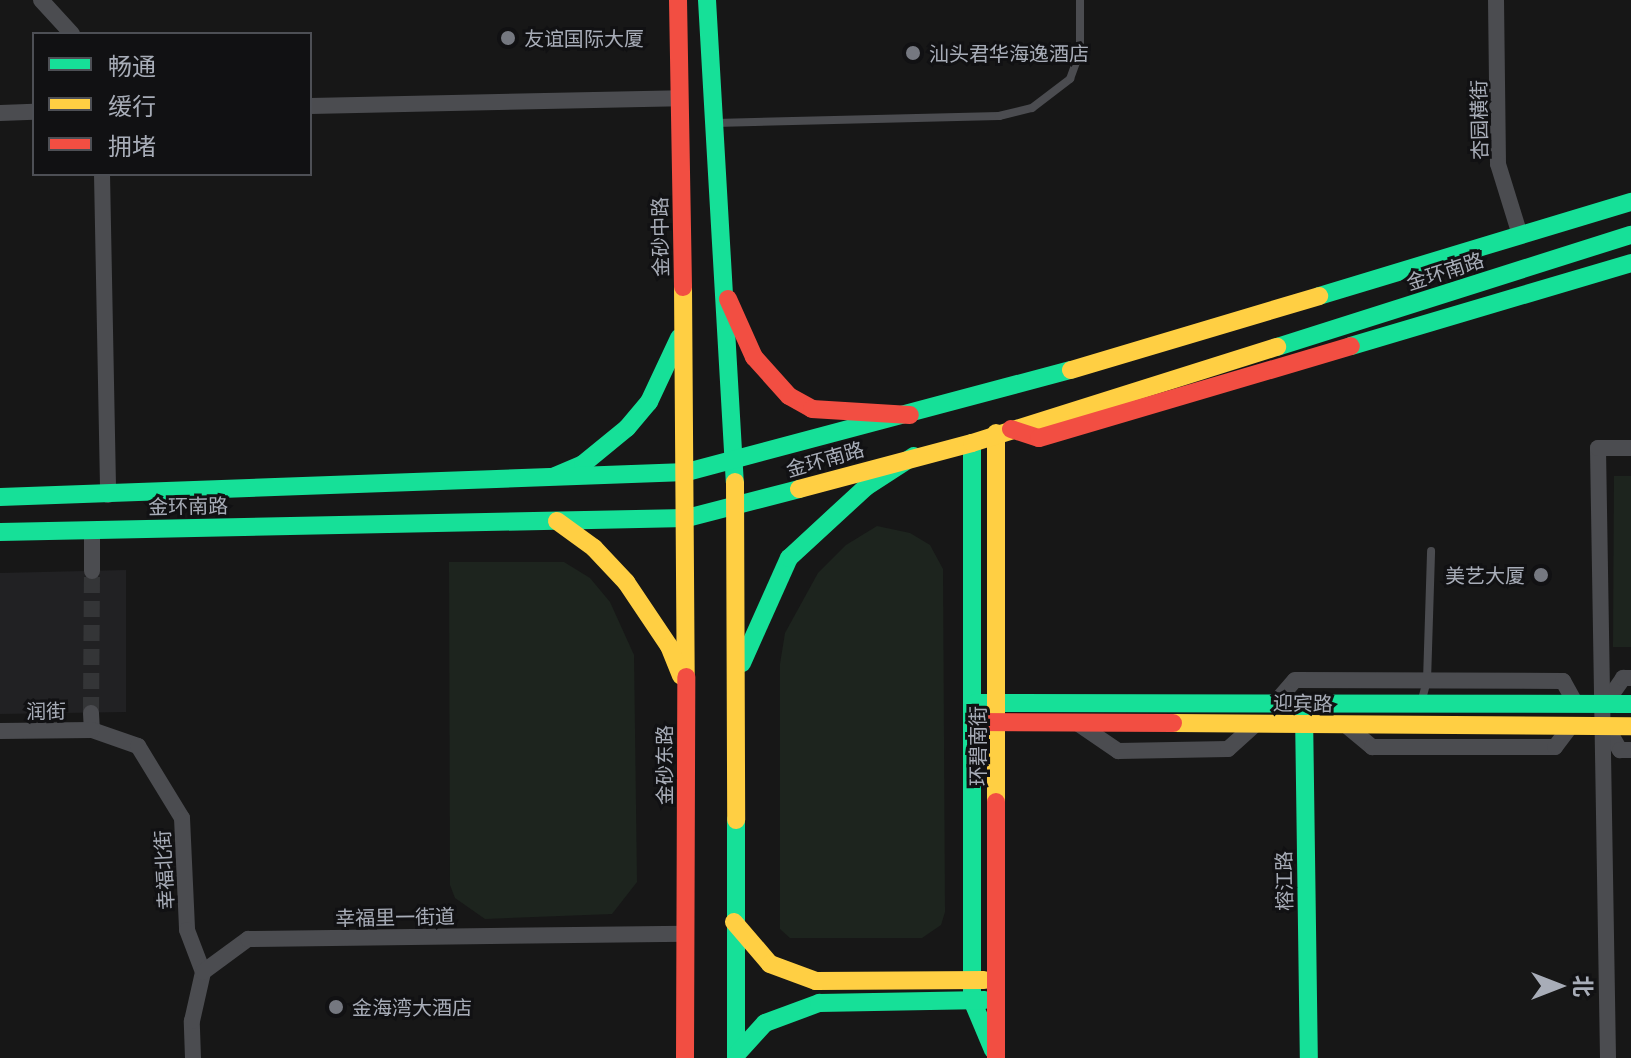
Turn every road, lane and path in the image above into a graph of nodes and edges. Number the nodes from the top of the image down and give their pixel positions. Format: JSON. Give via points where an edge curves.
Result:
{"nodes":[{"id":1,"x":41,"y":0,"type":"edge"},
{"id":2,"x":678,"y":0,"type":"edge"},
{"id":3,"x":707,"y":0,"type":"edge"},
{"id":4,"x":1080,"y":0,"type":"edge"},
{"id":5,"x":1496,"y":0,"type":"edge"},
{"id":6,"x":70,"y":32,"type":"edge"},
{"id":7,"x":680,"y":98,"type":"junction"},
{"id":8,"x":312,"y":106,"type":"edge"},
{"id":9,"x":32,"y":112,"type":"edge"},
{"id":10,"x":0,"y":113,"type":"edge"},
{"id":11,"x":711,"y":123,"type":"junction"},
{"id":12,"x":102,"y":176,"type":"edge"},
{"id":13,"x":1631,"y":202,"type":"edge"},
{"id":14,"x":1520,"y":235,"type":"junction"},
{"id":15,"x":1631,"y":235,"type":"edge"},
{"id":16,"x":1631,"y":263,"type":"edge"},
{"id":17,"x":721,"y":282,"type":"junction"},
{"id":18,"x":684,"y":324,"type":"junction"},
{"id":19,"x":910,"y":415,"type":"junction"},
{"id":20,"x":1004,"y":431,"type":"junction"},
{"id":21,"x":972,"y":443,"type":"junction"},
{"id":22,"x":1631,"y":448,"type":"edge"},
{"id":23,"x":914,"y":456,"type":"junction"},
{"id":24,"x":734,"y":463,"type":"junction"},
{"id":25,"x":687,"y":472,"type":"junction"},
{"id":26,"x":555,"y":476,"type":"junction"},
{"id":27,"x":108,"y":495,"type":"junction"},
{"id":28,"x":0,"y":497,"type":"edge"},
{"id":29,"x":736,"y":507,"type":"junction"},
{"id":30,"x":687,"y":518,"type":"junction"},
{"id":31,"x":557,"y":521,"type":"junction"},
{"id":32,"x":92,"y":530,"type":"junction"},
{"id":33,"x":0,"y":532,"type":"edge"},
{"id":34,"x":1431,"y":551,"type":"dead end"},
{"id":35,"x":92,"y":571,"type":"tunnel mouth"},
{"id":36,"x":737,"y":676,"type":"junction"},
{"id":37,"x":1631,"y":678,"type":"edge"},
{"id":38,"x":1427,"y":681,"type":"junction"},
{"id":39,"x":686,"y":690,"type":"junction"},
{"id":40,"x":975,"y":703,"type":"junction"},
{"id":41,"x":999,"y":703,"type":"junction"},
{"id":42,"x":1275,"y":703,"type":"junction"},
{"id":43,"x":1304,"y":703,"type":"junction"},
{"id":44,"x":1421,"y":704,"type":"junction"},
{"id":45,"x":1576,"y":704,"type":"junction"},
{"id":46,"x":1602,"y":704,"type":"junction"},
{"id":47,"x":1631,"y":704,"type":"edge"},
{"id":48,"x":92,"y":722,"type":"joint"},
{"id":49,"x":975,"y":722,"type":"junction"},
{"id":50,"x":999,"y":723,"type":"junction"},
{"id":51,"x":1077,"y":723,"type":"junction"},
{"id":52,"x":1256,"y":724,"type":"junction"},
{"id":53,"x":1304,"y":724,"type":"junction"},
{"id":54,"x":1602,"y":726,"type":"junction"},
{"id":55,"x":1631,"y":726,"type":"edge"},
{"id":56,"x":0,"y":731,"type":"edge"},
{"id":57,"x":1631,"y":750,"type":"edge"},
{"id":58,"x":734,"y":922,"type":"junction"},
{"id":59,"x":686,"y":934,"type":"junction"},
{"id":60,"x":203,"y":972,"type":"junction"},
{"id":61,"x":971,"y":980,"type":"junction"},
{"id":62,"x":997,"y":990,"type":"junction"},
{"id":63,"x":972,"y":1000,"type":"junction"},
{"id":64,"x":736,"y":1056,"type":"edge"},
{"id":65,"x":193,"y":1058,"type":"edge"},
{"id":66,"x":685,"y":1058,"type":"edge"},
{"id":67,"x":1309,"y":1058,"type":"edge"},
{"id":68,"x":1608,"y":1058,"type":"edge"}],
"edges":[{"from":1,"to":6,"type":"street"},
{"from":2,"to":7,"type":"main road","name":"金砂中路"},
{"from":3,"to":11,"type":"main road"},
{"from":4,"to":11,"type":"lane","via":[[1080,51],[1070,79],[1032,108],[999,116]]},
{"from":5,"to":14,"type":"street","name":"杏园横街","via":[[1498,164]]},
{"from":7,"to":8,"type":"street"},
{"from":7,"to":18,"type":"main road","name":"金砂中路"},
{"from":9,"to":10,"type":"street"},
{"from":11,"to":17,"type":"main road"},
{"from":12,"to":27,"type":"street"},
{"from":13,"to":14,"type":"main road","name":"金环南路"},
{"from":14,"to":19,"type":"main road","name":"金环南路"},
{"from":15,"to":20,"type":"main road","name":"金环南路"},
{"from":16,"to":20,"type":"main road","via":[[1039,438]]},
{"from":17,"to":19,"type":"main road","via":[[754,357],[789,396],[824,411]]},
{"from":17,"to":24,"type":"main road"},
{"from":18,"to":25,"type":"main road","name":"金砂中路"},
{"from":18,"to":26,"type":"main road","via":[[666,371],[627,428],[583,464]]},
{"from":19,"to":24,"type":"main road","name":"金环南路"},
{"from":20,"to":21,"type":"main road","name":"金环南路"},
{"from":20,"to":41,"type":"main road","name":"环碧南街"},
{"from":21,"to":23,"type":"main road","name":"金环南路"},
{"from":21,"to":40,"type":"main road","name":"环碧南街"},
{"from":22,"to":46,"type":"street","via":[[1598,448]]},
{"from":23,"to":29,"type":"main road","name":"金环南路"},
{"from":23,"to":36,"type":"main road","via":[[866,487],[789,558]]},
{"from":24,"to":25,"type":"main road","name":"金环南路"},
{"from":24,"to":29,"type":"main road"},
{"from":25,"to":26,"type":"main road","name":"金环南路"},
{"from":25,"to":30,"type":"main road","name":"金砂东路"},
{"from":26,"to":27,"type":"main road","name":"金环南路"},
{"from":27,"to":28,"type":"main road","name":"金环南路"},
{"from":29,"to":30,"type":"main road","name":"金环南路"},
{"from":29,"to":36,"type":"main road"},
{"from":30,"to":31,"type":"main road","name":"金环南路"},
{"from":30,"to":39,"type":"main road","name":"金砂东路"},
{"from":31,"to":32,"type":"main road","name":"金环南路"},
{"from":31,"to":39,"type":"main road","via":[[594,548],[626,582],[669,646]]},
{"from":32,"to":33,"type":"main road","name":"金环南路"},
{"from":32,"to":35,"type":"street"},
{"from":34,"to":38,"type":"lane"},
{"from":36,"to":58,"type":"main road"},
{"from":37,"to":46,"type":"street","via":[[1623,678]]},
{"from":38,"to":42,"type":"street","via":[[1295,680]]},
{"from":38,"to":44,"type":"lane"},
{"from":38,"to":45,"type":"street","via":[[1563,681]]},
{"from":39,"to":59,"type":"main road","name":"金砂东路"},
{"from":40,"to":41,"type":"main road","name":"迎宾路"},
{"from":40,"to":49,"type":"main road","name":"环碧南街"},
{"from":41,"to":42,"type":"main road","name":"迎宾路"},
{"from":41,"to":50,"type":"main road","name":"环碧南街"},
{"from":42,"to":43,"type":"main road","name":"迎宾路"},
{"from":43,"to":44,"type":"main road","name":"迎宾路"},
{"from":43,"to":53,"type":"main road","name":"榕江路"},
{"from":44,"to":45,"type":"main road","name":"迎宾路"},
{"from":45,"to":46,"type":"main road","name":"迎宾路"},
{"from":46,"to":47,"type":"main road","name":"迎宾路"},
{"from":46,"to":54,"type":"street"},
{"from":48,"to":56,"type":"street","name":"润街"},
{"from":48,"to":60,"type":"street","name":"幸福北街","via":[[138,746],[182,818],[187,930]]},
{"from":49,"to":50,"type":"main road","name":"迎宾路"},
{"from":49,"to":61,"type":"main road","name":"环碧南街"},
{"from":50,"to":51,"type":"main road","name":"迎宾路"},
{"from":50,"to":62,"type":"main road","name":"环碧南街"},
{"from":51,"to":52,"type":"main road","name":"迎宾路"},
{"from":51,"to":52,"type":"street","via":[[1118,751],[1228,749]]},
{"from":52,"to":53,"type":"main road","name":"迎宾路"},
{"from":53,"to":54,"type":"main road","name":"迎宾路"},
{"from":53,"to":67,"type":"main road","name":"榕江路"},
{"from":54,"to":55,"type":"main road","name":"迎宾路"},
{"from":54,"to":57,"type":"street","via":[[1620,750]]},
{"from":54,"to":68,"type":"street"},
{"from":58,"to":61,"type":"main road","via":[[770,964],[816,981]]},
{"from":58,"to":64,"type":"main road"},
{"from":59,"to":60,"type":"street","name":"幸福里一街道","via":[[248,939]]},
{"from":59,"to":66,"type":"main road","name":"金砂东路"},
{"from":60,"to":65,"type":"street","via":[[192,1021]]},
{"from":61,"to":62,"type":"main road"},
{"from":61,"to":63,"type":"main road","name":"环碧南街"},
{"from":62,"to":63,"type":"main road"},
{"from":62,"to":63,"type":"main road","name":"环碧南街","via":[[996,1058]]},
{"from":63,"to":64,"type":"main road","via":[[819,1003],[765,1023]]}]}
